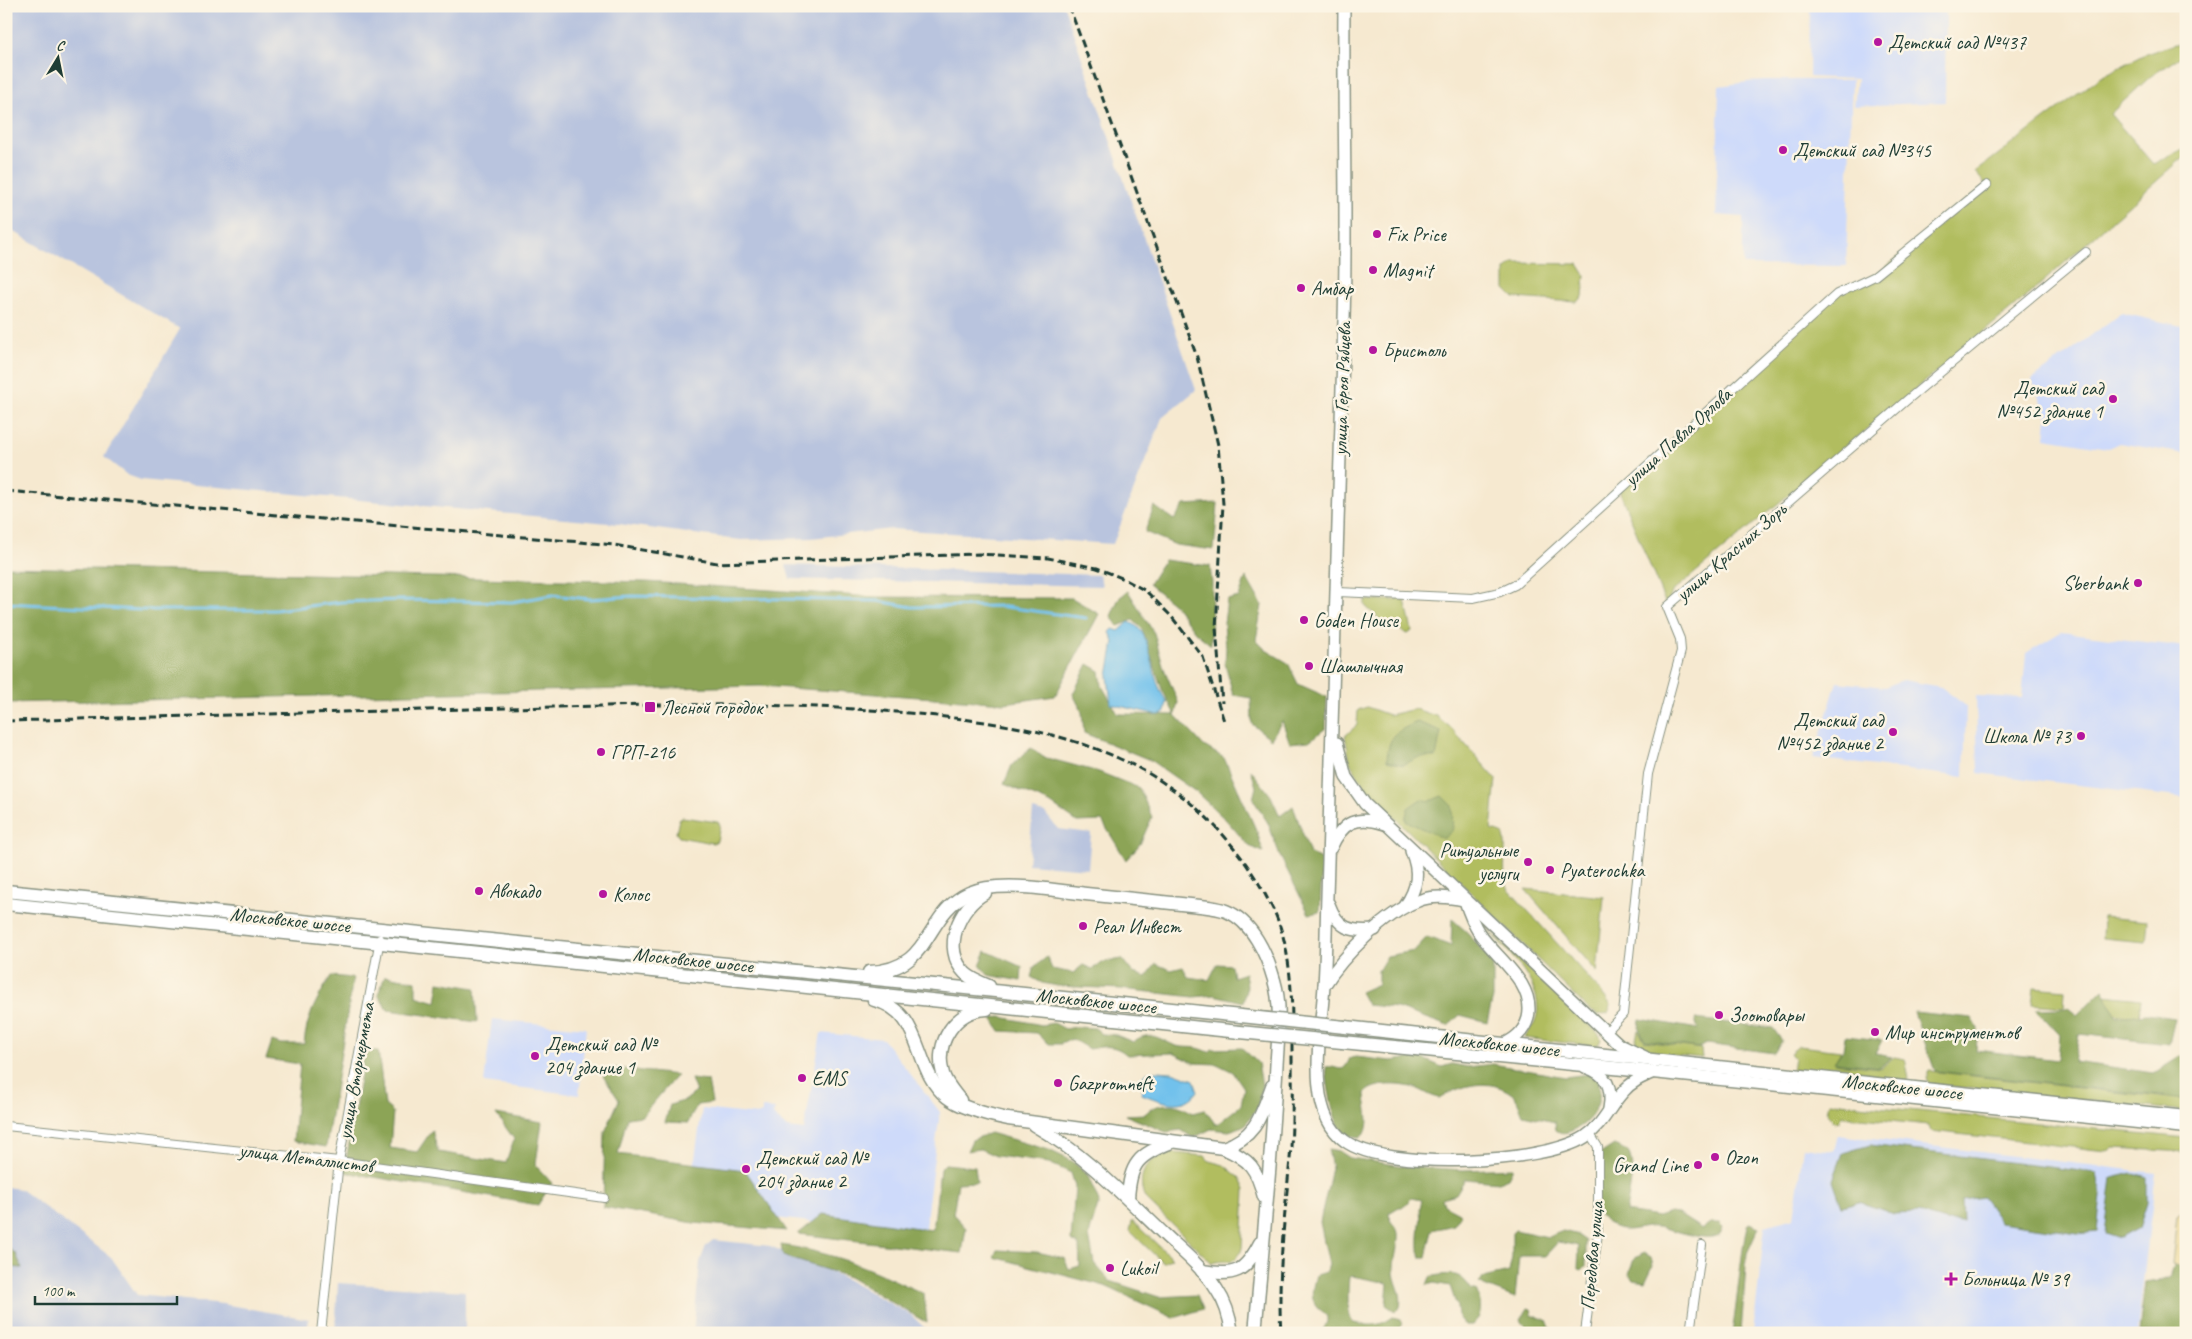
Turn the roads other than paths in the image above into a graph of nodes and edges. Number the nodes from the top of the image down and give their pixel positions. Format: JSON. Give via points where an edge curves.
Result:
{"nodes":[{"id":1,"x":1344,"y":6,"type":"edge"},
{"id":2,"x":1986,"y":185,"type":"dead end"},
{"id":3,"x":2086,"y":252,"type":"dead end"},
{"id":4,"x":1338,"y":592,"type":"junction"},
{"id":5,"x":1334,"y":730,"type":"junction"},
{"id":6,"x":1389,"y":826,"type":"junction"},
{"id":7,"x":1410,"y":847,"type":"junction"},
{"id":8,"x":1328,"y":854,"type":"junction"},
{"id":9,"x":991,"y":889,"type":"junction"},
{"id":10,"x":6,"y":891,"type":"edge"},
{"id":11,"x":1327,"y":900,"type":"junction"},
{"id":12,"x":1464,"y":900,"type":"junction"},
{"id":13,"x":6,"y":904,"type":"edge"},
{"id":14,"x":1404,"y":907,"type":"junction"},
{"id":15,"x":381,"y":929,"type":"junction"},
{"id":16,"x":1375,"y":930,"type":"junction"},
{"id":17,"x":379,"y":944,"type":"junction"},
{"id":18,"x":824,"y":973,"type":"junction"},
{"id":19,"x":1324,"y":987,"type":"junction"},
{"id":20,"x":823,"y":990,"type":"junction"},
{"id":21,"x":1018,"y":993,"type":"junction"},
{"id":22,"x":1014,"y":1008,"type":"junction"},
{"id":23,"x":1606,"y":1032,"type":"junction"},
{"id":24,"x":1502,"y":1045,"type":"junction"},
{"id":25,"x":1573,"y":1064,"type":"junction"},
{"id":26,"x":1654,"y":1066,"type":"junction"},
{"id":27,"x":1276,"y":1076,"type":"junction"},
{"id":28,"x":963,"y":1104,"type":"junction"},
{"id":29,"x":1608,"y":1114,"type":"junction"},
{"id":30,"x":2186,"y":1117,"type":"edge"},
{"id":31,"x":1029,"y":1122,"type":"junction"},
{"id":32,"x":6,"y":1126,"type":"edge"},
{"id":33,"x":2186,"y":1128,"type":"edge"},
{"id":34,"x":1590,"y":1134,"type":"junction"},
{"id":35,"x":1174,"y":1141,"type":"junction"},
{"id":36,"x":1223,"y":1148,"type":"junction"},
{"id":37,"x":339,"y":1161,"type":"junction"},
{"id":38,"x":604,"y":1198,"type":"dead end"},
{"id":39,"x":1128,"y":1199,"type":"junction"},
{"id":40,"x":1266,"y":1204,"type":"junction"},
{"id":41,"x":1264,"y":1236,"type":"junction"},
{"id":42,"x":1702,"y":1245,"type":"dead end"},
{"id":43,"x":1202,"y":1271,"type":"junction"},
{"id":44,"x":320,"y":1333,"type":"edge"},
{"id":45,"x":1232,"y":1333,"type":"edge"},
{"id":46,"x":1255,"y":1333,"type":"edge"},
{"id":47,"x":1585,"y":1333,"type":"edge"},
{"id":48,"x":1690,"y":1333,"type":"edge"}],
"edges":[{"from":1,"to":4,"type":"main road","name":"улица Героя Рябцева","via":[[1344,317]]},
{"from":2,"to":4,"type":"street","name":"улица Павла Орлова","via":[[1875,276],[1836,294],[1515,585],[1473,598]]},
{"from":3,"to":23,"type":"street","name":"улица Красных Зорь","via":[[1907,400],[1667,607],[1681,651],[1648,774],[1623,1014]]},
{"from":4,"to":5,"type":"main road","name":"улица Героя Рябцева"},
{"from":5,"to":6,"type":"main road","via":[[1340,762],[1352,788]]},
{"from":5,"to":8,"type":"main road"},
{"from":6,"to":7,"type":"main road"},
{"from":6,"to":8,"type":"main road","via":[[1362,819],[1349,823],[1337,834]]},
{"from":7,"to":12,"type":"main road"},
{"from":7,"to":14,"type":"main road","via":[[1418,874],[1412,895]]},
{"from":8,"to":11,"type":"main road"},
{"from":9,"to":18,"type":"main road","via":[[971,892],[958,899],[914,956],[901,966],[875,972]]},
{"from":9,"to":21,"type":"main road","via":[[975,898],[958,921],[955,934],[957,959],[964,972],[973,979],[987,986]]},
{"from":9,"to":27,"type":"main road","via":[[1019,887],[1200,906],[1225,910],[1239,917],[1255,936],[1275,980]]},
{"from":10,"to":15,"type":"main road","name":"Московское шоссе"},
{"from":11,"to":16,"type":"main road","via":[[1338,923],[1348,929]]},
{"from":11,"to":19,"type":"main road"},
{"from":12,"to":14,"type":"main road","via":[[1432,897]]},
{"from":12,"to":23,"type":"main road"},
{"from":12,"to":24,"type":"main road","via":[[1480,934],[1512,970],[1528,1001],[1529,1012],[1522,1031],[1515,1039]]},
{"from":13,"to":17,"type":"main road","name":"Московское шоссе"},
{"from":14,"to":16,"type":"main road"},
{"from":15,"to":17,"type":"street","name":"улица Вторчермета"},
{"from":15,"to":18,"type":"main road","name":"Московское шоссе"},
{"from":16,"to":19,"type":"main road","via":[[1337,965]]},
{"from":17,"to":20,"type":"main road","name":"Московское шоссе"},
{"from":17,"to":37,"type":"street","name":"улица Вторчермета"},
{"from":18,"to":21,"type":"main road","name":"Московское шоссе"},
{"from":19,"to":34,"type":"main road","via":[[1318,1065],[1320,1094],[1327,1122],[1341,1139],[1353,1147],[1367,1152],[1424,1159],[1504,1158],[1571,1146]]},
{"from":20,"to":22,"type":"main road","name":"Московское шоссе"},
{"from":20,"to":28,"type":"main road","via":[[883,1002],[896,1009],[913,1034],[938,1088],[947,1097]]},
{"from":21,"to":24,"type":"main road","name":"Московское шоссе","bridge":true},
{"from":22,"to":25,"type":"main road","name":"Московское шоссе","bridge":true},
{"from":22,"to":28,"type":"main road","via":[[980,1010],[960,1019],[949,1030],[942,1044],[943,1073]]},
{"from":23,"to":26,"type":"main road"},
{"from":24,"to":26,"type":"main road","name":"Московское шоссе"},
{"from":25,"to":26,"type":"main road","name":"Московское шоссе"},
{"from":25,"to":29,"type":"main road","via":[[1595,1070],[1605,1077],[1611,1098]]},
{"from":26,"to":29,"type":"main road","via":[[1623,1092]]},
{"from":26,"to":30,"type":"main road","name":"Московское шоссе"},
{"from":26,"to":33,"type":"main road","name":"Московское шоссе"},
{"from":27,"to":36,"type":"main road","via":[[1259,1119],[1249,1134]]},
{"from":27,"to":40,"type":"main road"},
{"from":28,"to":31,"type":"main road","via":[[984,1113]]},
{"from":29,"to":34,"type":"main road"},
{"from":31,"to":35,"type":"main road"},
{"from":31,"to":39,"type":"main road","via":[[1061,1142]]},
{"from":32,"to":37,"type":"street","name":"улица Металлистов"},
{"from":34,"to":47,"type":"street","name":"Передовая улица","via":[[1598,1147],[1598,1233]]},
{"from":35,"to":36,"type":"main road"},
{"from":35,"to":39,"type":"main road","via":[[1150,1150],[1140,1158],[1133,1169]]},
{"from":36,"to":40,"type":"main road","via":[[1252,1165],[1259,1177]]},
{"from":37,"to":38,"type":"street","name":"улица Металлистов"},
{"from":37,"to":44,"type":"street","name":"улица Вторчермета"},
{"from":39,"to":43,"type":"main road"},
{"from":40,"to":41,"type":"main road"},
{"from":41,"to":43,"type":"main road","via":[[1242,1269],[1221,1275]]},
{"from":41,"to":46,"type":"main road"},
{"from":42,"to":48,"type":"street"},
{"from":43,"to":45,"type":"main road","via":[[1218,1290]]}]}
